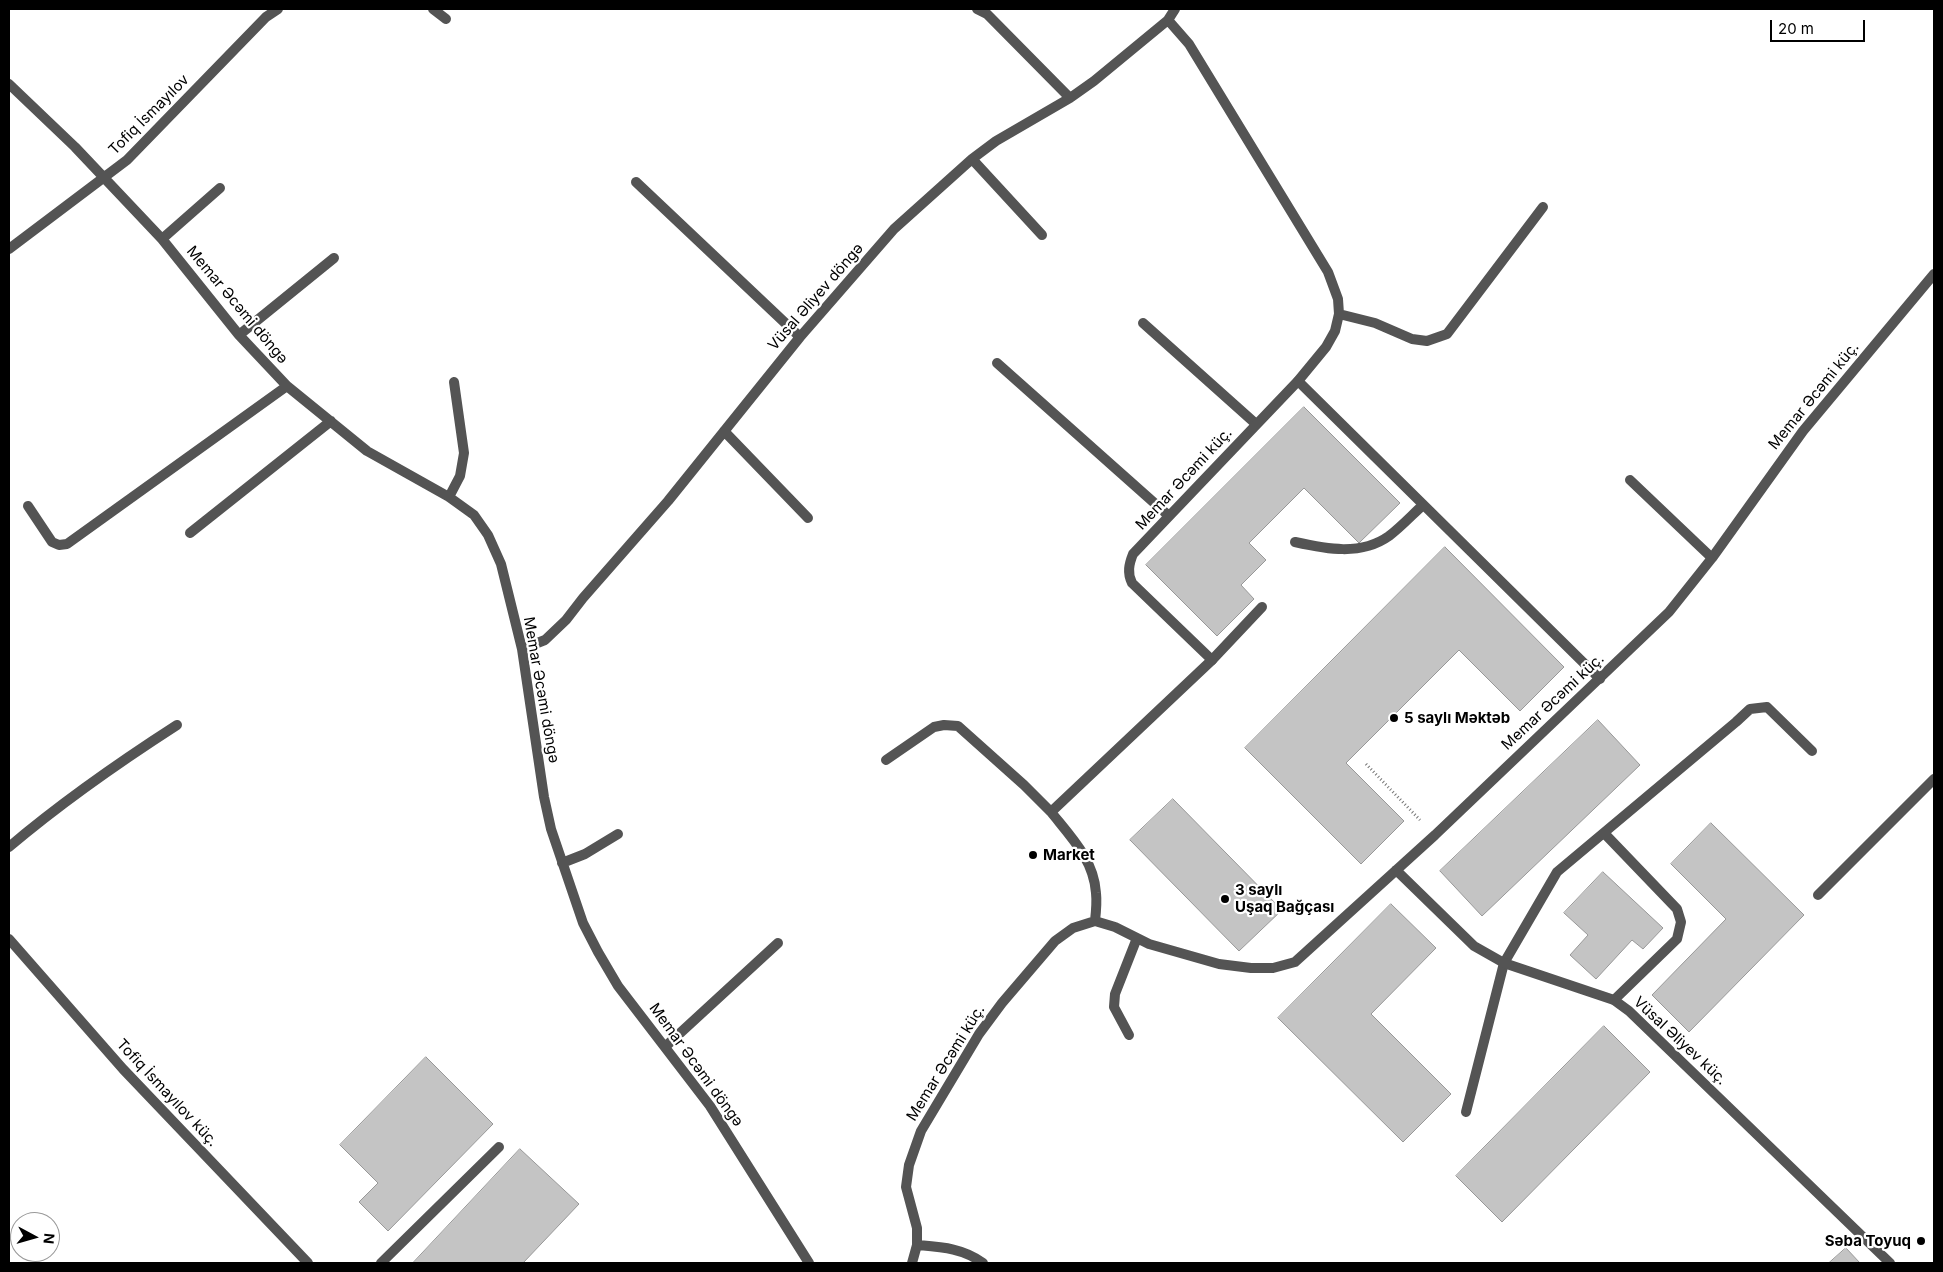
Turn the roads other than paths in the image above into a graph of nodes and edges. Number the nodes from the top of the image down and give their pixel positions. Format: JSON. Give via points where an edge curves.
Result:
{"nodes":[{"id":1,"x":278,"y":9,"type":"edge"},
{"id":2,"x":433,"y":9,"type":"edge"},
{"id":3,"x":977,"y":9,"type":"edge"},
{"id":4,"x":1176,"y":9,"type":"edge"},
{"id":5,"x":446,"y":19,"type":"dead end"},
{"id":6,"x":1168,"y":20,"type":"junction"},
{"id":7,"x":9,"y":84,"type":"edge"},
{"id":8,"x":1070,"y":98,"type":"junction"},
{"id":9,"x":972,"y":159,"type":"junction"},
{"id":10,"x":103,"y":178,"type":"junction"},
{"id":11,"x":636,"y":182,"type":"dead end"},
{"id":12,"x":220,"y":188,"type":"dead end"},
{"id":13,"x":1543,"y":207,"type":"dead end"},
{"id":14,"x":1042,"y":235,"type":"dead end"},
{"id":15,"x":162,"y":239,"type":"junction"},
{"id":16,"x":9,"y":249,"type":"edge"},
{"id":17,"x":334,"y":258,"type":"dead end"},
{"id":18,"x":1934,"y":274,"type":"edge"},
{"id":19,"x":1339,"y":314,"type":"junction"},
{"id":20,"x":1143,"y":323,"type":"dead end"},
{"id":21,"x":239,"y":335,"type":"junction"},
{"id":22,"x":800,"y":337,"type":"junction"},
{"id":23,"x":997,"y":363,"type":"dead end"},
{"id":24,"x":1298,"y":381,"type":"junction"},
{"id":25,"x":454,"y":382,"type":"dead end"},
{"id":26,"x":287,"y":386,"type":"junction"},
{"id":27,"x":331,"y":421,"type":"junction"},
{"id":28,"x":1256,"y":424,"type":"junction"},
{"id":29,"x":724,"y":431,"type":"junction"},
{"id":30,"x":1630,"y":480,"type":"dead end"},
{"id":31,"x":449,"y":497,"type":"junction"},
{"id":32,"x":1423,"y":505,"type":"junction"},
{"id":33,"x":28,"y":506,"type":"dead end"},
{"id":34,"x":1169,"y":516,"type":"junction"},
{"id":35,"x":808,"y":518,"type":"dead end"},
{"id":36,"x":190,"y":533,"type":"dead end"},
{"id":37,"x":1295,"y":542,"type":"dead end"},
{"id":38,"x":1712,"y":558,"type":"junction"},
{"id":39,"x":1262,"y":607,"type":"dead end"},
{"id":40,"x":522,"y":649,"type":"junction"},
{"id":41,"x":1212,"y":660,"type":"junction"},
{"id":42,"x":1600,"y":678,"type":"junction"},
{"id":43,"x":176,"y":725,"type":"dead end"},
{"id":44,"x":1812,"y":751,"type":"dead end"},
{"id":45,"x":886,"y":760,"type":"dead end"},
{"id":46,"x":1934,"y":780,"type":"edge"},
{"id":47,"x":1051,"y":812,"type":"junction"},
{"id":48,"x":1604,"y":833,"type":"junction"},
{"id":49,"x":618,"y":834,"type":"dead end"},
{"id":50,"x":9,"y":847,"type":"edge"},
{"id":51,"x":562,"y":863,"type":"junction"},
{"id":52,"x":1396,"y":870,"type":"junction"},
{"id":53,"x":1818,"y":895,"type":"dead end"},
{"id":54,"x":1095,"y":921,"type":"junction"},
{"id":55,"x":1137,"y":938,"type":"junction"},
{"id":56,"x":9,"y":940,"type":"edge"},
{"id":57,"x":778,"y":943,"type":"dead end"},
{"id":58,"x":1504,"y":963,"type":"junction"},
{"id":59,"x":1614,"y":1000,"type":"junction"},
{"id":60,"x":1129,"y":1035,"type":"dead end"},
{"id":61,"x":666,"y":1046,"type":"junction"},
{"id":62,"x":1466,"y":1112,"type":"dead end"},
{"id":63,"x":499,"y":1146,"type":"dead end"},
{"id":64,"x":917,"y":1245,"type":"junction"},
{"id":65,"x":308,"y":1263,"type":"edge"},
{"id":66,"x":381,"y":1263,"type":"edge"},
{"id":67,"x":809,"y":1263,"type":"edge"},
{"id":68,"x":912,"y":1263,"type":"edge"},
{"id":69,"x":983,"y":1263,"type":"edge"},
{"id":70,"x":1890,"y":1263,"type":"edge"}],
"edges":[{"from":1,"to":10,"type":"street","name":"Tofiq İsmayılov","via":[[266,17],[128,160]]},
{"from":2,"to":5,"type":"street"},
{"from":3,"to":8,"type":"street","via":[[993,20]]},
{"from":4,"to":6,"type":"street","name":"Vüsal Əliyev döngə"},
{"from":6,"to":8,"type":"street","name":"Vüsal Əliyev döngə"},
{"from":6,"to":19,"type":"street","name":"Memar Əcəmi küç.","via":[[1189,44],[1328,272],[1338,299]]},
{"from":7,"to":10,"type":"street","name":"Memar Əcəmi döngə"},
{"from":8,"to":9,"type":"street","name":"Vüsal Əliyev döngə","via":[[996,141]]},
{"from":9,"to":14,"type":"street"},
{"from":9,"to":22,"type":"street","name":"Vüsal Əliyev döngə","via":[[894,229]]},
{"from":10,"to":15,"type":"street","name":"Memar Əcəmi döngə"},
{"from":10,"to":16,"type":"street","name":"Tofiq İsmayılov"},
{"from":11,"to":22,"type":"street"},
{"from":12,"to":15,"type":"street"},
{"from":13,"to":19,"type":"street","via":[[1447,334],[1427,342]]},
{"from":15,"to":21,"type":"street","name":"Memar Əcəmi döngə"},
{"from":17,"to":21,"type":"street"},
{"from":18,"to":38,"type":"street","name":"Memar Əcəmi küç.","via":[[1803,431]]},
{"from":19,"to":24,"type":"street","name":"Memar Əcəmi küç.","via":[[1335,331],[1326,347]]},
{"from":20,"to":28,"type":"street"},
{"from":21,"to":26,"type":"street","name":"Memar Əcəmi döngə"},
{"from":22,"to":29,"type":"street","name":"Vüsal Əliyev döngə"},
{"from":23,"to":34,"type":"street"},
{"from":24,"to":28,"type":"street","name":"Memar Əcəmi küç."},
{"from":24,"to":32,"type":"street"},
{"from":25,"to":31,"type":"street","via":[[464,453],[460,476]]},
{"from":26,"to":27,"type":"street","name":"Memar Əcəmi döngə"},
{"from":26,"to":33,"type":"street","via":[[67,544],[52,542]]},
{"from":27,"to":31,"type":"street","name":"Memar Əcəmi döngə","via":[[367,451]]},
{"from":27,"to":36,"type":"street"},
{"from":28,"to":34,"type":"street","name":"Memar Əcəmi küç."},
{"from":29,"to":35,"type":"street"},
{"from":29,"to":40,"type":"street","name":"Vüsal Əliyev döngə","via":[[566,620],[545,640]]},
{"from":30,"to":38,"type":"street"},
{"from":31,"to":40,"type":"street","name":"Memar Əcəmi döngə","via":[[474,514],[488,535],[501,564]]},
{"from":32,"to":37,"type":"street","via":[[1389,536],[1374,544],[1356,549],[1326,549]]},
{"from":32,"to":42,"type":"street"},
{"from":34,"to":41,"type":"street","name":"Memar Əcəmi küç.","via":[[1133,554],[1129,576]]},
{"from":38,"to":42,"type":"street","name":"Memar Əcəmi küç.","via":[[1669,612]]},
{"from":39,"to":41,"type":"street"},
{"from":40,"to":51,"type":"street","name":"Memar Əcəmi döngə","via":[[544,797]]},
{"from":41,"to":47,"type":"street"},
{"from":42,"to":52,"type":"street","name":"Memar Əcəmi küç."},
{"from":43,"to":50,"type":"street","via":[[108,769]]},
{"from":44,"to":48,"type":"street","via":[[1767,708],[1750,709]]},
{"from":45,"to":47,"type":"street","via":[[934,727],[958,726]]},
{"from":46,"to":53,"type":"street"},
{"from":47,"to":54,"type":"street","via":[[1084,854],[1094,878]]},
{"from":48,"to":58,"type":"street","via":[[1557,872]]},
{"from":48,"to":59,"type":"street","via":[[1676,908],[1681,922],[1677,938]]},
{"from":49,"to":51,"type":"street","via":[[585,854]]},
{"from":51,"to":61,"type":"street","name":"Memar Əcəmi döngə","via":[[583,923],[598,952],[618,986]]},
{"from":52,"to":55,"type":"street","name":"Memar Əcəmi küç.","via":[[1295,962],[1273,968],[1219,964]]},
{"from":52,"to":58,"type":"street","name":"Vüsal Əliyev küç.","via":[[1474,946]]},
{"from":54,"to":55,"type":"street","name":"Memar Əcəmi küç."},
{"from":54,"to":64,"type":"street","name":"Memar Əcəmi küç.","via":[[1073,928],[1054,941],[1002,1003],[974,1042],[921,1131],[909,1165],[906,1187],[918,1228]]},
{"from":55,"to":60,"type":"street","via":[[1114,994],[1114,1007]]},
{"from":56,"to":65,"type":"street","name":"Tofiq İsmayılov küç.","via":[[123,1069]]},
{"from":57,"to":61,"type":"street"},
{"from":58,"to":59,"type":"street","name":"Vüsal Əliyev küç."},
{"from":58,"to":62,"type":"street"},
{"from":59,"to":70,"type":"street","name":"Vüsal Əliyev küç."},
{"from":61,"to":67,"type":"street","name":"Memar Əcəmi döngə","via":[[710,1106]]},
{"from":63,"to":66,"type":"street"},
{"from":64,"to":68,"type":"street","name":"Memar Əcəmi küç."},
{"from":64,"to":69,"type":"street","via":[[952,1248]]}]}
